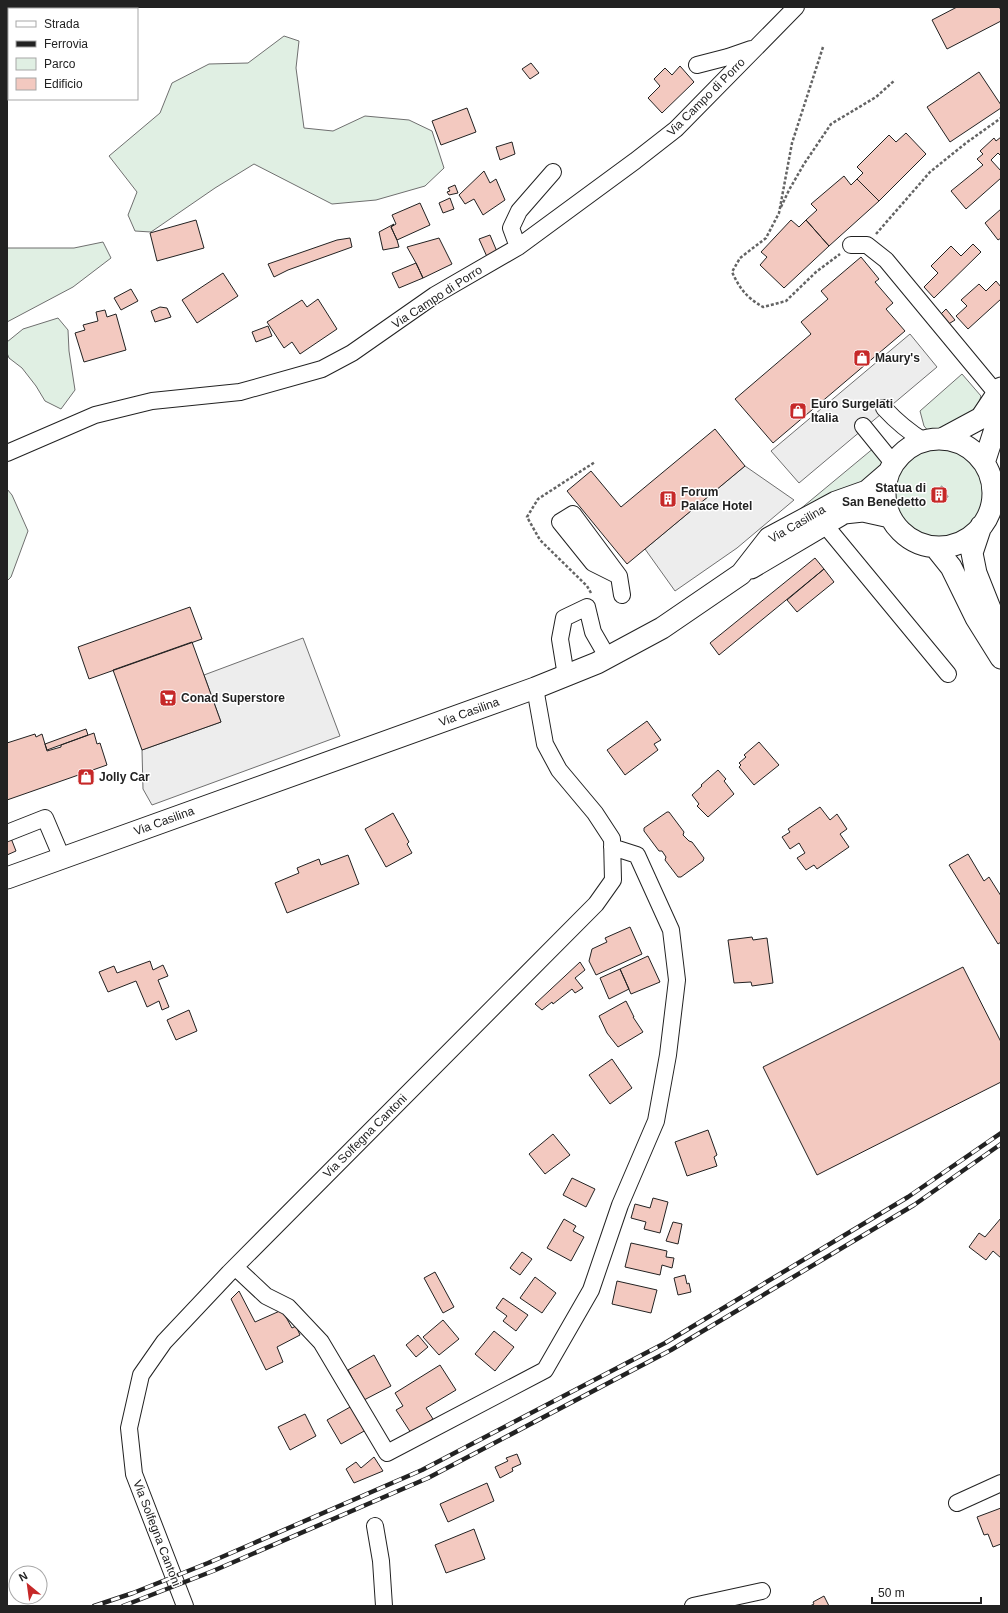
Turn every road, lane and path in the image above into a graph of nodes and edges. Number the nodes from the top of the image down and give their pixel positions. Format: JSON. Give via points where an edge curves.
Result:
{"nodes":[{"id":1,"x":796,"y":7,"type":"edge"},
{"id":2,"x":756,"y":47,"type":"junction"},
{"id":3,"x":822,"y":47,"type":"dead end"},
{"id":4,"x":697,"y":65,"type":"dead end"},
{"id":5,"x":895,"y":80,"type":"dead end"},
{"id":6,"x":1001,"y":118,"type":"edge"},
{"id":7,"x":553,"y":172,"type":"dead end"},
{"id":8,"x":779,"y":212,"type":"junction"},
{"id":9,"x":859,"y":245,"type":"junction"},
{"id":10,"x":518,"y":247,"type":"junction"},
{"id":11,"x":999,"y":391,"type":"edge"},
{"id":12,"x":884,"y":408,"type":"dead end"},
{"id":13,"x":1001,"y":419,"type":"edge"},
{"id":14,"x":863,"y":426,"type":"dead end"},
{"id":15,"x":933,"y":440,"type":"junction"},
{"id":16,"x":7,"y":454,"type":"edge"},
{"id":17,"x":984,"y":463,"type":"junction"},
{"id":18,"x":891,"y":468,"type":"junction"},
{"id":19,"x":890,"y":517,"type":"junction"},
{"id":20,"x":825,"y":525,"type":"junction"},
{"id":21,"x":981,"y":526,"type":"junction"},
{"id":22,"x":935,"y":547,"type":"junction"},
{"id":23,"x":741,"y":574,"type":"junction"},
{"id":24,"x":619,"y":576,"type":"dead end"},
{"id":25,"x":622,"y":595,"type":"dead end"},
{"id":26,"x":1001,"y":636,"type":"edge"},
{"id":27,"x":608,"y":658,"type":"junction"},
{"id":28,"x":1001,"y":658,"type":"edge"},
{"id":29,"x":948,"y":674,"type":"dead end"},
{"id":30,"x":566,"y":676,"type":"junction"},
{"id":31,"x":535,"y":688,"type":"junction"},
{"id":32,"x":7,"y":832,"type":"edge"},
{"id":33,"x":612,"y":847,"type":"junction"},
{"id":34,"x":62,"y":858,"type":"junction"},
{"id":35,"x":7,"y":878,"type":"edge"},
{"id":36,"x":235,"y":1267,"type":"junction"},
{"id":37,"x":1001,"y":1483,"type":"edge"},
{"id":38,"x":957,"y":1503,"type":"dead end"},
{"id":39,"x":374,"y":1526,"type":"dead end"},
{"id":40,"x":762,"y":1591,"type":"dead end"},
{"id":41,"x":185,"y":1606,"type":"edge"},
{"id":42,"x":384,"y":1606,"type":"edge"},
{"id":43,"x":693,"y":1606,"type":"edge"}],
"edges":[{"from":1,"to":2,"type":"street","name":"Via Campo di Porro"},
{"from":2,"to":4,"type":"street"},
{"from":2,"to":10,"type":"street","name":"Via Campo di Porro","via":[[676,129]]},
{"from":3,"to":8,"type":"path","via":[[792,143]]},
{"from":5,"to":8,"type":"path","via":[[876,97],[830,124],[793,183]]},
{"from":6,"to":9,"type":"path","via":[[930,172]]},
{"from":7,"to":10,"type":"street","via":[[519,211],[511,228]]},
{"from":8,"to":9,"type":"path","via":[[766,238],[740,258],[732,272],[750,300],[763,307],[786,301],[816,272]]},
{"from":9,"to":11,"type":"street","via":[[886,260]]},
{"from":10,"to":16,"type":"street","name":"Via Campo di Porro","via":[[435,295],[352,353],[322,369],[240,392],[152,401],[95,415]]},
{"from":11,"to":15,"type":"main road","via":[[981,418]]},
{"from":12,"to":15,"type":"street","via":[[910,432]]},
{"from":13,"to":17,"type":"main road"},
{"from":14,"to":18,"type":"street"},
{"from":15,"to":17,"type":"main road","via":[[958,443],[973,451]]},
{"from":15,"to":18,"type":"main road","via":[[912,446]]},
{"from":17,"to":21,"type":"main road","via":[[990,475],[992,495],[988,514]]},
{"from":18,"to":19,"type":"main road","via":[[885,487],[885,502]]},
{"from":18,"to":23,"type":"main road","name":"Via Casilina","via":[[867,491],[836,502],[769,538]]},
{"from":19,"to":20,"type":"main road","via":[[863,511],[850,512]]},
{"from":19,"to":22,"type":"main road","via":[[898,529],[909,538]]},
{"from":20,"to":23,"type":"main road"},
{"from":20,"to":29,"type":"street"},
{"from":21,"to":22,"type":"main road","via":[[969,538],[953,545]]},
{"from":21,"to":26,"type":"main road","via":[[972,553],[976,573]]},
{"from":22,"to":28,"type":"main road","via":[[951,567],[976,618]]},
{"from":23,"to":27,"type":"main road","name":"Via Casilina","via":[[662,628]]},
{"from":24,"to":25,"type":"street"},
{"from":27,"to":30,"type":"main road","name":"Via Casilina"},
{"from":27,"to":30,"type":"street","via":[[593,632],[587,607],[564,618],[560,639]]},
{"from":30,"to":31,"type":"main road","name":"Via Casilina"},
{"from":31,"to":33,"type":"street","name":"Via Solfegna Cantoni","via":[[545,744],[559,770],[596,812],[612,839]]},
{"from":31,"to":34,"type":"main road","name":"Via Casilina"},
{"from":32,"to":34,"type":"street","via":[[45,818]]},
{"from":33,"to":36,"type":"street","name":"Via Solfegna Cantoni","via":[[613,880],[596,904]]},
{"from":33,"to":36,"type":"street","via":[[637,855],[671,930],[676,980],[668,1055],[656,1121],[620,1205],[591,1290],[545,1370],[387,1453],[321,1342],[288,1307],[266,1296]]},
{"from":34,"to":35,"type":"main road","name":"Via Casilina"},
{"from":36,"to":41,"type":"street","name":"Via Solfegna Cantoni","via":[[164,1342],[141,1375],[129,1428],[134,1474]]},
{"from":37,"to":38,"type":"street"},
{"from":39,"to":42,"type":"street","via":[[381,1561]]},
{"from":40,"to":43,"type":"street"}]}
